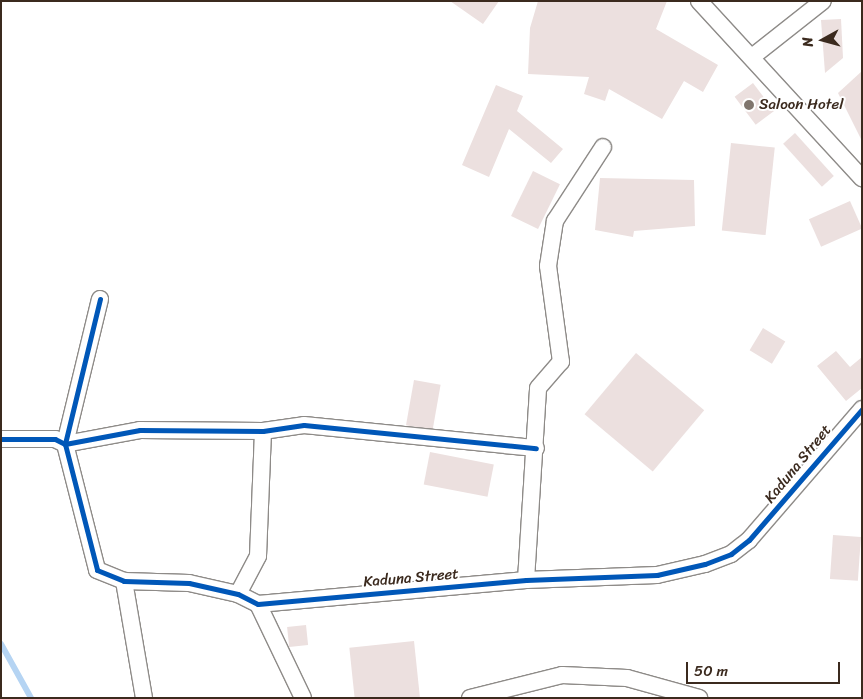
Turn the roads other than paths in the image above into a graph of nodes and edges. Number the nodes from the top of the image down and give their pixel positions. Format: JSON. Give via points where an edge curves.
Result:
{"nodes":[{"id":1,"x":699,"y":1,"type":"edge"},
{"id":2,"x":822,"y":1,"type":"edge"},
{"id":3,"x":752,"y":57,"type":"junction"},
{"id":4,"x":603,"y":147,"type":"dead end"},
{"id":5,"x":862,"y":178,"type":"edge"},
{"id":6,"x":100,"y":299,"type":"dead end"},
{"id":7,"x":862,"y":409,"type":"edge"},
{"id":8,"x":263,"y":431,"type":"junction"},
{"id":9,"x":1,"y":439,"type":"edge"},
{"id":10,"x":66,"y":444,"type":"junction"},
{"id":11,"x":536,"y":448,"type":"junction"},
{"id":12,"x":526,"y":580,"type":"junction"},
{"id":13,"x":124,"y":581,"type":"junction"},
{"id":14,"x":238,"y":594,"type":"junction"},
{"id":15,"x":258,"y":604,"type":"junction"},
{"id":16,"x":648,"y":692,"type":"edge"},
{"id":17,"x":144,"y":698,"type":"edge"},
{"id":18,"x":303,"y":698,"type":"edge"},
{"id":19,"x":470,"y":698,"type":"edge"},
{"id":20,"x":699,"y":698,"type":"edge"}],
"edges":[{"from":1,"to":3,"type":"street"},
{"from":2,"to":3,"type":"street"},
{"from":3,"to":5,"type":"street"},
{"from":4,"to":11,"type":"street","via":[[555,221],[548,266],[561,362],[538,388]]},
{"from":6,"to":10,"type":"street"},
{"from":7,"to":12,"type":"street","name":"Kaduna Street","via":[[770,518],[731,554],[657,575]]},
{"from":8,"to":10,"type":"street","via":[[140,430]]},
{"from":8,"to":11,"type":"street","via":[[304,425]]},
{"from":8,"to":14,"type":"street","via":[[258,556]]},
{"from":9,"to":10,"type":"street","via":[[54,439]]},
{"from":10,"to":13,"type":"street","via":[[92,562],[109,578]]},
{"from":11,"to":12,"type":"street"},
{"from":12,"to":15,"type":"street","name":"Kaduna Street"},
{"from":13,"to":14,"type":"street","via":[[189,583]]},
{"from":13,"to":17,"type":"street"},
{"from":14,"to":15,"type":"street"},
{"from":15,"to":18,"type":"street"},
{"from":16,"to":19,"type":"street","via":[[627,678],[562,675]]},
{"from":16,"to":20,"type":"street"}]}
